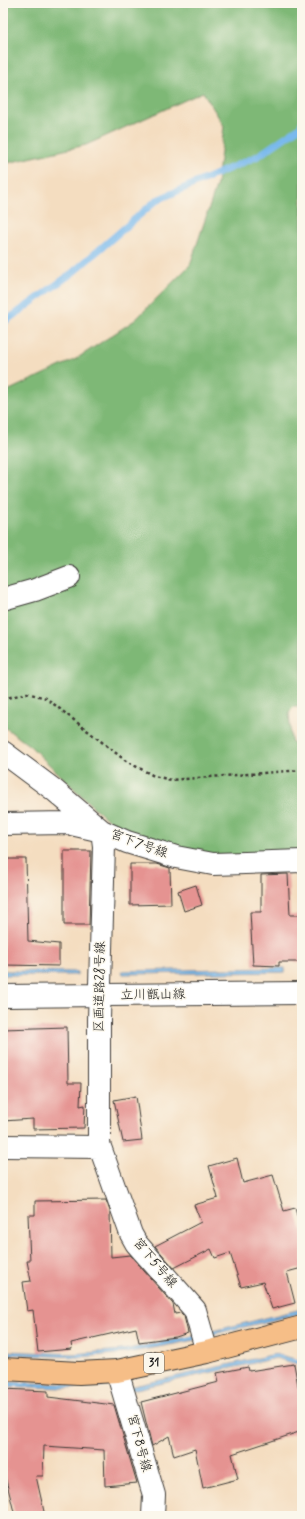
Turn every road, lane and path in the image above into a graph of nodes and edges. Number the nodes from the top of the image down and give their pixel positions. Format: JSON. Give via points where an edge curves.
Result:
{"nodes":[{"id":1,"x":69,"y":577,"type":"dead end"},
{"id":2,"x":3,"y":599,"type":"edge"},
{"id":3,"x":3,"y":699,"type":"edge"},
{"id":4,"x":3,"y":752,"type":"edge"},
{"id":5,"x":302,"y":770,"type":"edge"},
{"id":6,"x":3,"y":824,"type":"edge"},
{"id":7,"x":102,"y":830,"type":"junction"},
{"id":8,"x":302,"y":861,"type":"edge"},
{"id":9,"x":302,"y":992,"type":"edge"},
{"id":10,"x":3,"y":996,"type":"edge"},
{"id":11,"x":99,"y":996,"type":"junction"},
{"id":12,"x":3,"y":1146,"type":"edge"},
{"id":13,"x":100,"y":1147,"type":"junction"},
{"id":14,"x":302,"y":1328,"type":"edge"},
{"id":15,"x":207,"y":1352,"type":"junction"},
{"id":16,"x":3,"y":1369,"type":"edge"},
{"id":17,"x":117,"y":1371,"type":"junction"},
{"id":18,"x":302,"y":1513,"type":"edge"},
{"id":19,"x":153,"y":1516,"type":"edge"},
{"id":20,"x":296,"y":1516,"type":"edge"}],
"edges":[{"from":1,"to":2,"type":"street"},
{"from":3,"to":5,"type":"path","via":[[27,693],[46,698],[126,760],[154,776],[179,780]]},
{"from":4,"to":7,"type":"street","name":"宮下7号線"},
{"from":6,"to":7,"type":"street","via":[[66,823]]},
{"from":7,"to":8,"type":"street","name":"宮下7号線","via":[[176,857],[213,864]]},
{"from":7,"to":11,"type":"street","name":"区画道路28号線","via":[[104,846]]},
{"from":9,"to":11,"type":"street","name":"立川甑山線"},
{"from":10,"to":11,"type":"street","name":"立川甑山線"},
{"from":11,"to":13,"type":"street","name":"区画道路28号線"},
{"from":12,"to":13,"type":"street"},
{"from":13,"to":15,"type":"street","name":"宮下5号線","via":[[131,1234],[195,1310]]},
{"from":14,"to":15,"type":"main road","number":"31"},
{"from":15,"to":17,"type":"main road","number":"31"},
{"from":16,"to":17,"type":"main road","number":"31","via":[[78,1373]]},
{"from":17,"to":19,"type":"street","name":"宮下8号線","via":[[154,1495]]},
{"from":18,"to":20,"type":"path"}]}
